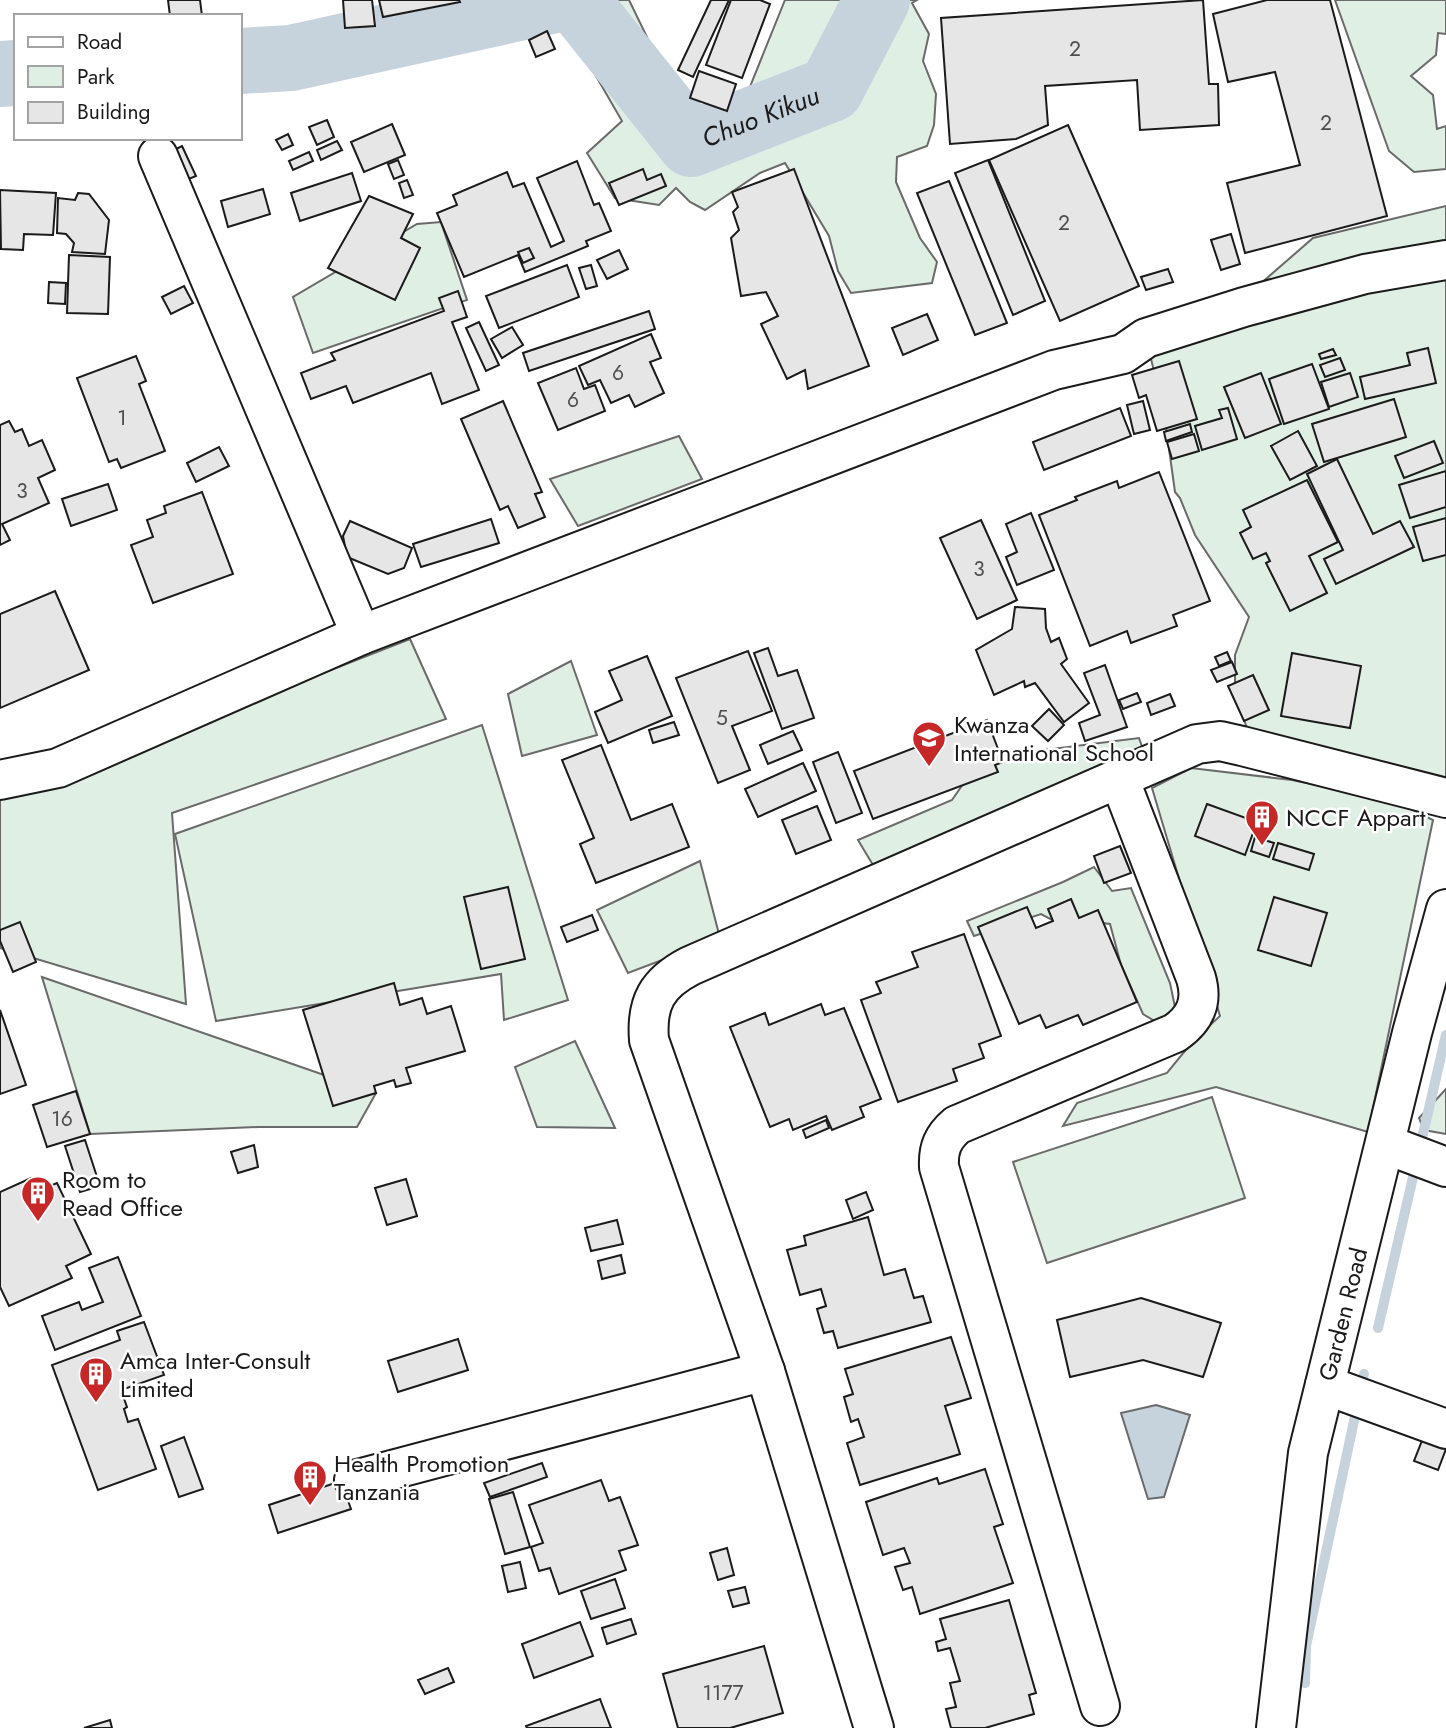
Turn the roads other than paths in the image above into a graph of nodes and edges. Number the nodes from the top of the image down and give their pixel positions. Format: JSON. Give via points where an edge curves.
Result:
{"nodes":[{"id":1,"x":158,"y":156,"type":"dead end"},
{"id":2,"x":1446,"y":260,"type":"edge"},
{"id":3,"x":361,"y":635,"type":"junction"},
{"id":4,"x":1119,"y":778,"type":"junction"},
{"id":5,"x":0,"y":780,"type":"edge"},
{"id":6,"x":1446,"y":797,"type":"edge"},
{"id":7,"x":1446,"y":909,"type":"edge"},
{"id":8,"x":1385,"y":1144,"type":"junction"},
{"id":9,"x":1446,"y":1167,"type":"edge"},
{"id":10,"x":765,"y":1371,"type":"junction"},
{"id":11,"x":1325,"y":1385,"type":"junction"},
{"id":12,"x":1446,"y":1429,"type":"edge"},
{"id":13,"x":354,"y":1480,"type":"dead end"},
{"id":14,"x":1100,"y":1706,"type":"dead end"},
{"id":15,"x":874,"y":1728,"type":"edge"},
{"id":16,"x":1276,"y":1728,"type":"edge"}],
"edges":[{"from":1,"to":3,"type":"street"},
{"from":2,"to":3,"type":"street","via":[[1365,274],[1146,338],[1123,354],[1054,370]]},
{"from":3,"to":5,"type":"street","via":[[58,768]]},
{"from":4,"to":6,"type":"street","via":[[1197,744],[1220,741]]},
{"from":4,"to":10,"type":"street","via":[[690,967],[660,988],[647,1022],[649,1040]]},
{"from":4,"to":14,"type":"street","via":[[1196,978],[1200,991],[1194,1016],[1175,1033],[957,1125],[941,1143],[939,1155]]},
{"from":7,"to":8,"type":"street","name":"Garden Road"},
{"from":8,"to":9,"type":"street"},
{"from":8,"to":11,"type":"street","name":"Garden Road"},
{"from":10,"to":13,"type":"street"},
{"from":10,"to":15,"type":"street"},
{"from":11,"to":12,"type":"street"},
{"from":11,"to":16,"type":"street","name":"Garden Road","via":[[1308,1453]]}]}
